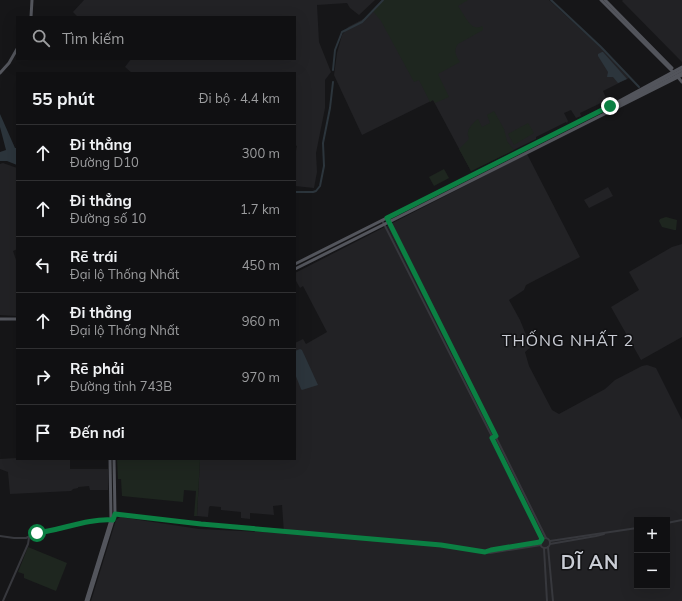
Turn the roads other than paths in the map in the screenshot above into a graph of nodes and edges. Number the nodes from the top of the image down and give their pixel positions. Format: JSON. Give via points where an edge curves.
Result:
{"nodes":[{"id":1,"x":32,"y":0,"type":"edge"},
{"id":2,"x":601,"y":0,"type":"edge"},
{"id":3,"x":604,"y":0,"type":"edge"},
{"id":4,"x":611,"y":9,"type":"junction"},
{"id":5,"x":31,"y":16,"type":"edge"},
{"id":6,"x":16,"y":51,"type":"edge"},
{"id":7,"x":674,"y":71,"type":"junction"},
{"id":8,"x":0,"y":73,"type":"edge"},
{"id":9,"x":681,"y":74,"type":"edge"},
{"id":10,"x":682,"y":82,"type":"edge"},
{"id":11,"x":612,"y":107,"type":"junction"},
{"id":12,"x":387,"y":218,"type":"junction"},
{"id":13,"x":382,"y":220,"type":"junction"},
{"id":14,"x":388,"y":222,"type":"junction"},
{"id":15,"x":384,"y":224,"type":"junction"},
{"id":16,"x":296,"y":263,"type":"edge"},
{"id":17,"x":296,"y":268,"type":"edge"},
{"id":18,"x":436,"y":317,"type":"junction"},
{"id":19,"x":432,"y":318,"type":"junction"},
{"id":20,"x":0,"y":319,"type":"edge"},
{"id":21,"x":16,"y":319,"type":"edge"},
{"id":22,"x":496,"y":436,"type":"junction"},
{"id":23,"x":492,"y":438,"type":"junction"},
{"id":24,"x":110,"y":460,"type":"edge"},
{"id":25,"x":114,"y":460,"type":"edge"},
{"id":26,"x":113,"y":514,"type":"junction"},
{"id":27,"x":112,"y":520,"type":"junction"},
{"id":28,"x":682,"y":520,"type":"edge"},
{"id":29,"x":670,"y":522,"type":"edge"},
{"id":30,"x":634,"y":528,"type":"edge"},
{"id":31,"x":607,"y":533,"type":"junction"},
{"id":32,"x":0,"y":536,"type":"edge"},
{"id":33,"x":29,"y":537,"type":"junction"},
{"id":34,"x":574,"y":537,"type":"junction"},
{"id":35,"x":546,"y":538,"type":"junction"},
{"id":36,"x":542,"y":539,"type":"junction"},
{"id":37,"x":574,"y":540,"type":"junction"},
{"id":38,"x":550,"y":541,"type":"junction"},
{"id":39,"x":540,"y":542,"type":"junction"},
{"id":40,"x":541,"y":545,"type":"junction"},
{"id":41,"x":549,"y":545,"type":"junction"},
{"id":42,"x":544,"y":548,"type":"junction"},
{"id":43,"x":485,"y":552,"type":"junction"},
{"id":44,"x":546,"y":584,"type":"junction"},
{"id":45,"x":552,"y":585,"type":"junction"},
{"id":46,"x":3,"y":601,"type":"edge"},
{"id":47,"x":87,"y":601,"type":"edge"},
{"id":48,"x":548,"y":601,"type":"edge"},
{"id":49,"x":553,"y":601,"type":"edge"}],
"edges":[{"from":1,"to":5,"type":"main road"},
{"from":2,"to":4,"type":"main road"},
{"from":3,"to":4,"type":"main road"},
{"from":4,"to":7,"type":"main road"},
{"from":6,"to":8,"type":"main road"},
{"from":7,"to":9,"type":"main road"},
{"from":7,"to":9,"type":"main road"},
{"from":7,"to":11,"type":"main road"},
{"from":9,"to":10,"type":"main road"},
{"from":9,"to":11,"type":"main road","bridge":true},
{"from":9,"to":11,"type":"main road"},
{"from":11,"to":12,"type":"main road"},
{"from":11,"to":14,"type":"main road"},
{"from":12,"to":13,"type":"main road"},
{"from":12,"to":14,"type":"street"},
{"from":13,"to":15,"type":"street"},
{"from":13,"to":16,"type":"main road"},
{"from":14,"to":15,"type":"main road"},
{"from":14,"to":18,"type":"street"},
{"from":15,"to":17,"type":"main road"},
{"from":15,"to":19,"type":"street"},
{"from":18,"to":19,"type":"street"},
{"from":18,"to":22,"type":"street"},
{"from":19,"to":23,"type":"street"},
{"from":20,"to":21,"type":"main road"},
{"from":22,"to":23,"type":"street"},
{"from":22,"to":35,"type":"street"},
{"from":23,"to":36,"type":"street"},
{"from":24,"to":26,"type":"main road"},
{"from":25,"to":26,"type":"main road"},
{"from":26,"to":27,"type":"main road"},
{"from":26,"to":43,"type":"street"},
{"from":27,"to":33,"type":"street","via":[[90,522]]},
{"from":27,"to":47,"type":"main road"},
{"from":28,"to":29,"type":"street"},
{"from":30,"to":31,"type":"street"},
{"from":31,"to":34,"type":"street"},
{"from":31,"to":37,"type":"street"},
{"from":32,"to":33,"type":"street"},
{"from":33,"to":46,"type":"street"},
{"from":34,"to":37,"type":"street"},
{"from":34,"to":38,"type":"street"},
{"from":35,"to":36,"type":"street"},
{"from":35,"to":38,"type":"street"},
{"from":36,"to":39,"type":"street"},
{"from":37,"to":41,"type":"street"},
{"from":38,"to":41,"type":"street"},
{"from":39,"to":40,"type":"street"},
{"from":39,"to":43,"type":"street"},
{"from":40,"to":42,"type":"street"},
{"from":40,"to":43,"type":"street"},
{"from":41,"to":42,"type":"street"},
{"from":41,"to":45,"type":"street"},
{"from":42,"to":44,"type":"street"},
{"from":44,"to":45,"type":"street"},
{"from":44,"to":48,"type":"street"},
{"from":45,"to":49,"type":"street"}]}
